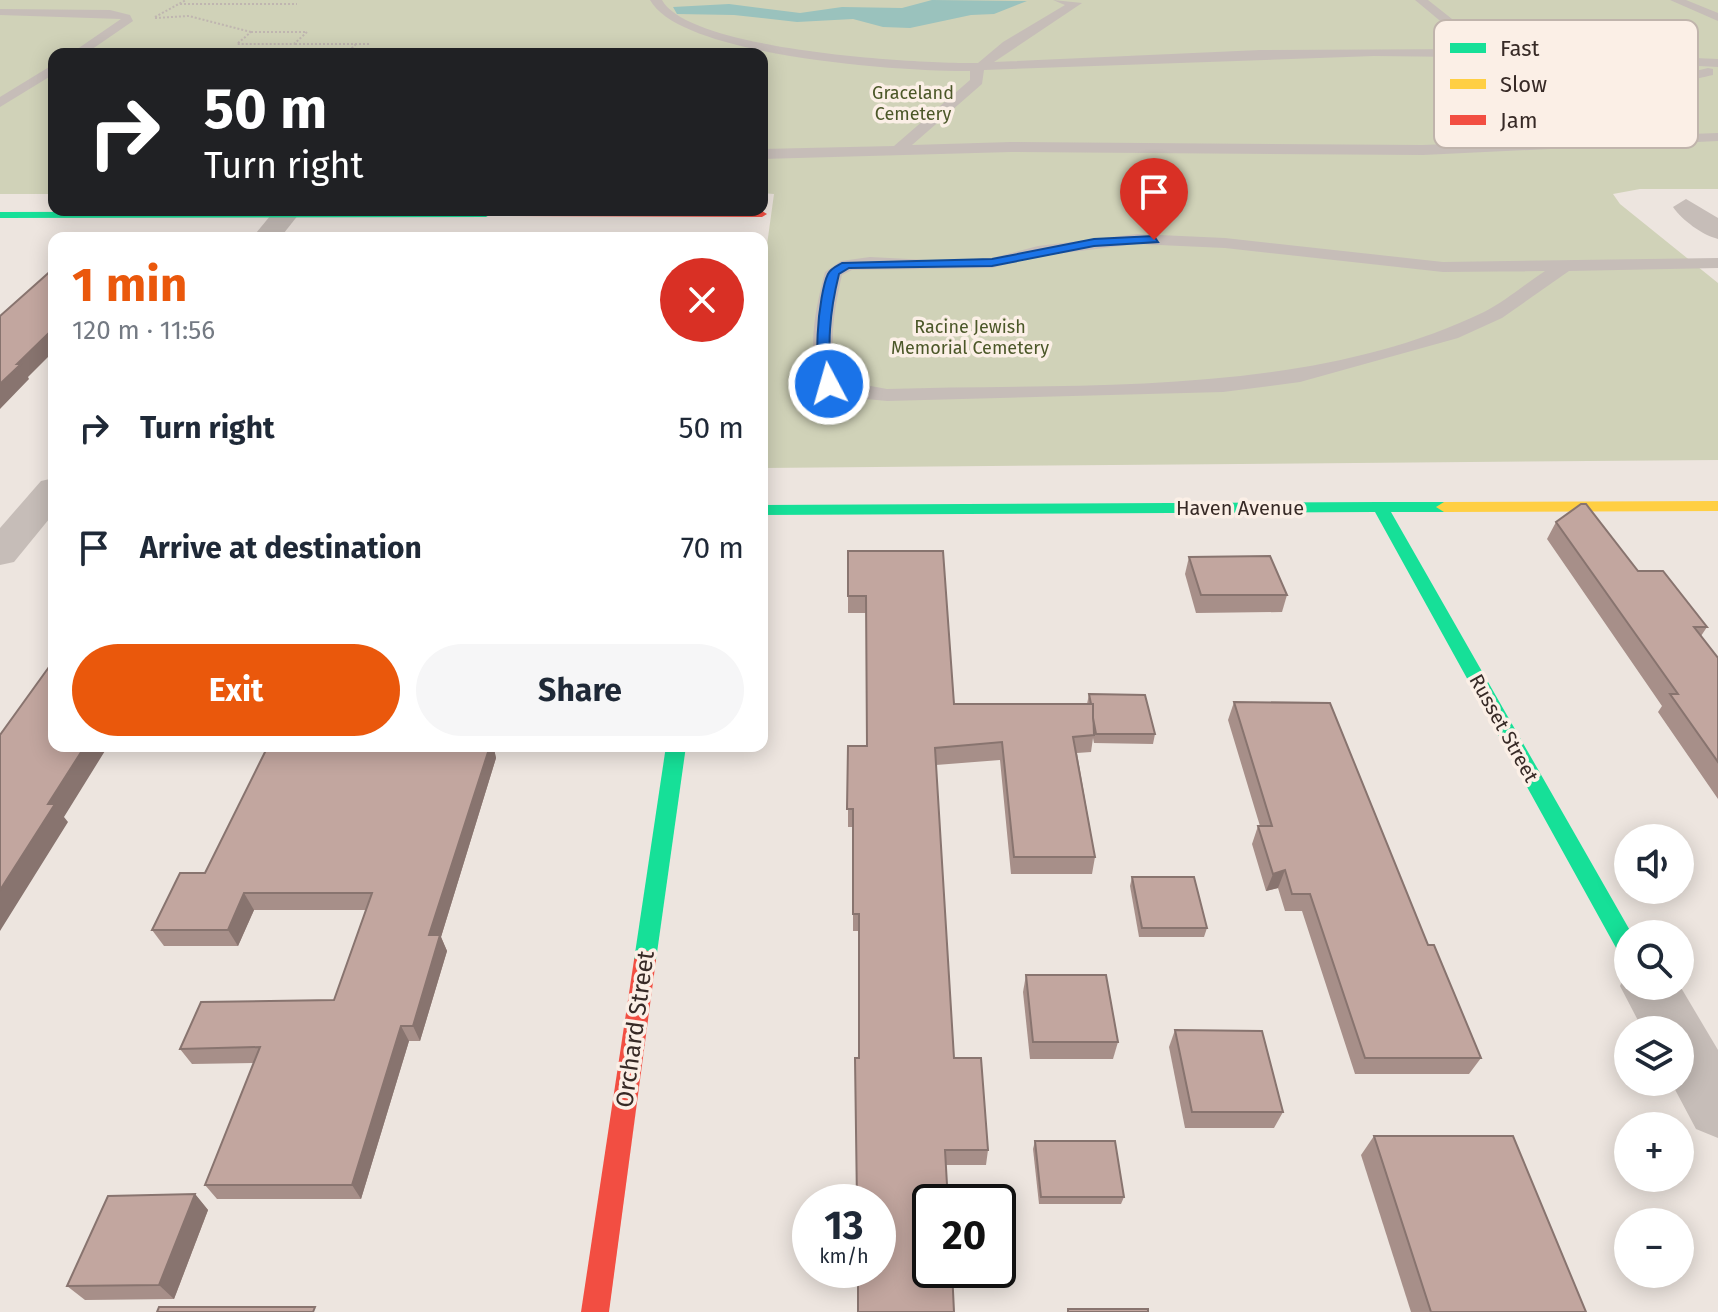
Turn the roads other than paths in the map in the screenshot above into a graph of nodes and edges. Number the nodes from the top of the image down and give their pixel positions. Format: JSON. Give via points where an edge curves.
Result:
{"nodes":[{"id":1,"x":656,"y":0,"type":"edge"},
{"id":2,"x":1059,"y":0,"type":"edge"},
{"id":3,"x":1421,"y":0,"type":"edge"},
{"id":4,"x":1676,"y":0,"type":"edge"},
{"id":5,"x":1080,"y":2,"type":"edge"},
{"id":6,"x":0,"y":12,"type":"edge"},
{"id":7,"x":1718,"y":17,"type":"edge"},
{"id":8,"x":1446,"y":20,"type":"edge"},
{"id":9,"x":85,"y":48,"type":"edge"},
{"id":10,"x":1434,"y":53,"type":"edge"},
{"id":11,"x":805,"y":57,"type":"junction"},
{"id":12,"x":1698,"y":62,"type":"edge"},
{"id":13,"x":1718,"y":63,"type":"edge"},
{"id":14,"x":778,"y":64,"type":"dead end"},
{"id":15,"x":977,"y":70,"type":"junction"},
{"id":16,"x":1718,"y":71,"type":"edge"},
{"id":17,"x":48,"y":72,"type":"edge"},
{"id":18,"x":1698,"y":75,"type":"edge"},
{"id":19,"x":0,"y":103,"type":"edge"},
{"id":20,"x":1718,"y":137,"type":"edge"},
{"id":21,"x":1698,"y":138,"type":"edge"},
{"id":22,"x":900,"y":148,"type":"junction"},
{"id":23,"x":1447,"y":148,"type":"edge"},
{"id":24,"x":768,"y":154,"type":"edge"},
{"id":25,"x":1718,"y":207,"type":"edge"},
{"id":26,"x":0,"y":215,"type":"edge"},
{"id":27,"x":48,"y":215,"type":"edge"},
{"id":28,"x":284,"y":216,"type":"edge"},
{"id":29,"x":1718,"y":231,"type":"edge"},
{"id":30,"x":271,"y":232,"type":"edge"},
{"id":31,"x":1718,"y":263,"type":"edge"},
{"id":32,"x":1564,"y":266,"type":"junction"},
{"id":33,"x":1718,"y":506,"type":"edge"},
{"id":34,"x":36,"y":507,"type":"edge"},
{"id":35,"x":1380,"y":507,"type":"junction"},
{"id":36,"x":768,"y":510,"type":"edge"},
{"id":37,"x":0,"y":553,"type":"edge"},
{"id":38,"x":675,"y":752,"type":"edge"},
{"id":39,"x":1614,"y":923,"type":"edge"},
{"id":40,"x":1694,"y":1065,"type":"edge"},
{"id":41,"x":1718,"y":1108,"type":"edge"},
{"id":42,"x":595,"y":1312,"type":"edge"}],
"edges":[{"from":1,"to":11,"type":"lane","via":[[675,20]]},
{"from":2,"to":5,"type":"lane"},
{"from":3,"to":8,"type":"lane"},
{"from":4,"to":7,"type":"lane"},
{"from":5,"to":15,"type":"lane","via":[[1007,45]]},
{"from":6,"to":9,"type":"lane","via":[[126,17]]},
{"from":10,"to":15,"type":"lane","via":[[1293,52]]},
{"from":11,"to":14,"type":"lane"},
{"from":11,"to":15,"type":"lane"},
{"from":12,"to":13,"type":"lane"},
{"from":15,"to":22,"type":"lane","via":[[977,81]]},
{"from":16,"to":18,"type":"lane"},
{"from":17,"to":19,"type":"lane"},
{"from":20,"to":21,"type":"lane"},
{"from":22,"to":23,"type":"lane"},
{"from":22,"to":24,"type":"lane"},
{"from":25,"to":29,"type":"street","via":[[1686,207]]},
{"from":26,"to":27,"type":"street"},
{"from":28,"to":30,"type":"street"},
{"from":31,"to":32,"type":"lane"},
{"from":32,"to":32,"type":"lane","via":[[1397,264],[1225,243],[1137,239],[1038,251],[992,263],[847,265],[834,272],[828,294],[823,368],[829,384],[887,395],[1208,387],[1300,376],[1451,334],[1495,314]]},
{"from":33,"to":35,"type":"street","name":"Haven Avenue"},
{"from":34,"to":37,"type":"street"},
{"from":35,"to":36,"type":"street","name":"Haven Avenue"},
{"from":35,"to":39,"type":"street","name":"Russet Street"},
{"from":38,"to":42,"type":"street","name":"Orchard Street"},
{"from":40,"to":41,"type":"street"}]}
